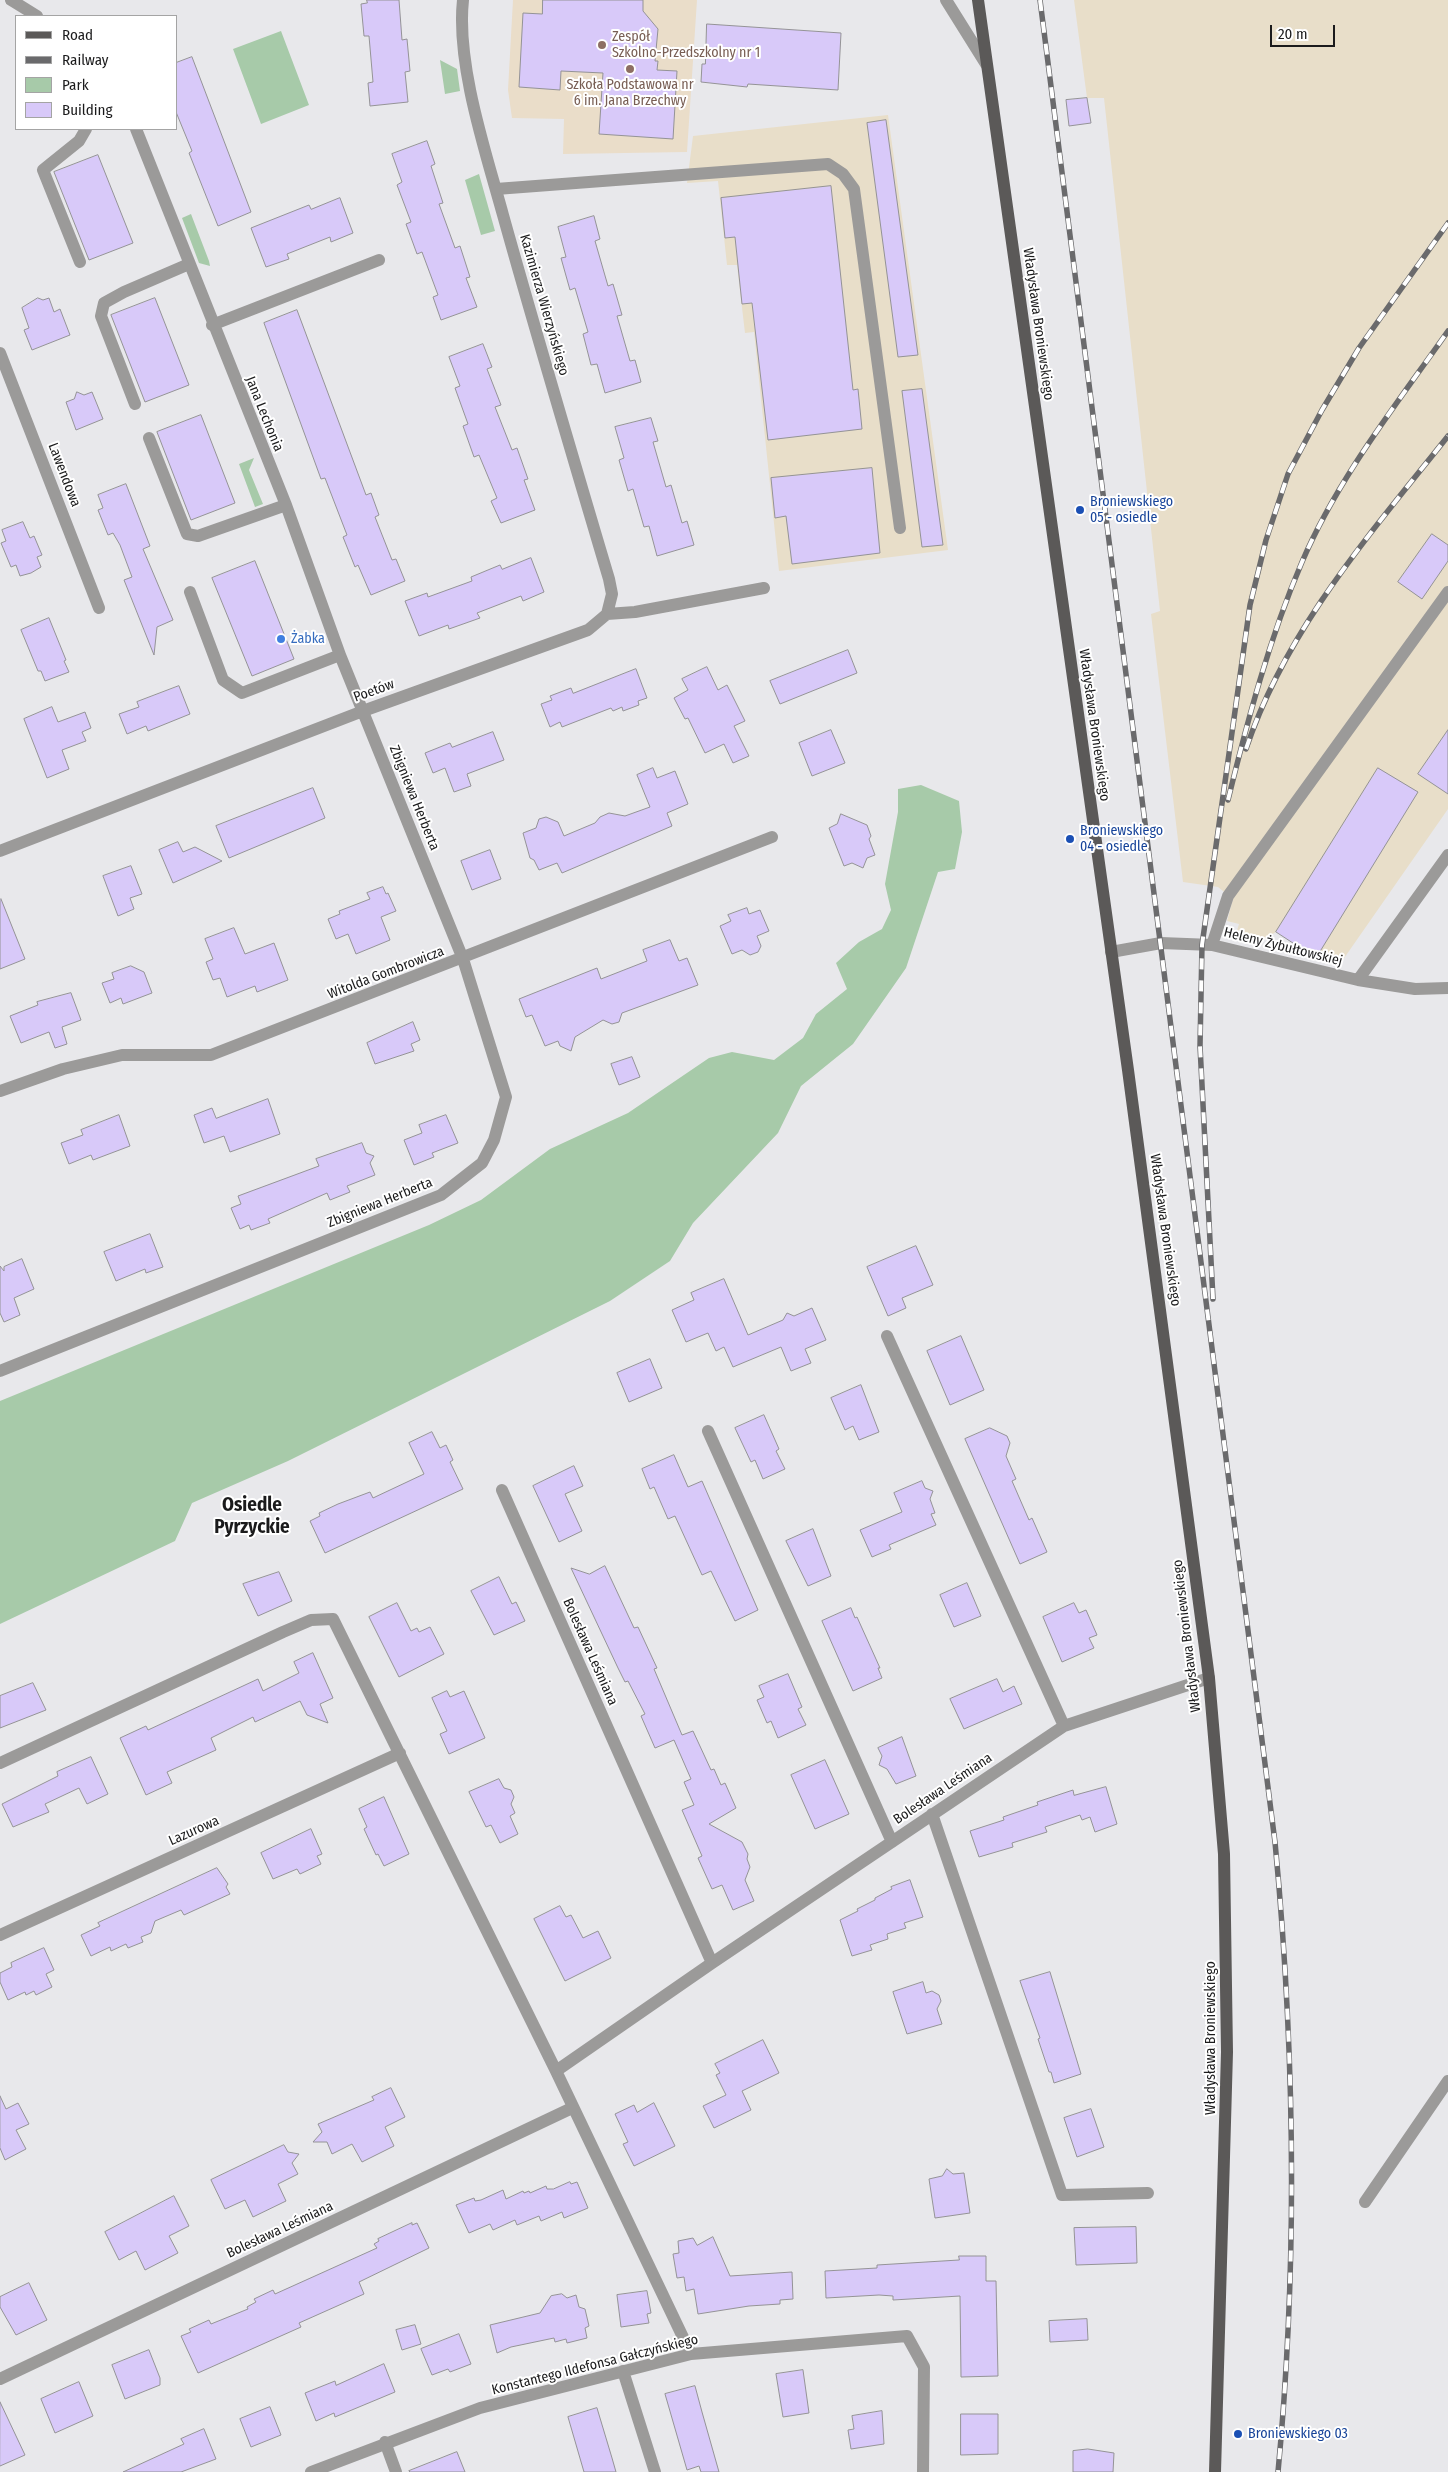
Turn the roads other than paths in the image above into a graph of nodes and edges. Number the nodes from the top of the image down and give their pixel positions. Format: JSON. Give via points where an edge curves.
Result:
{"nodes":[{"id":1,"x":11,"y":0,"type":"edge"},
{"id":2,"x":463,"y":0,"type":"edge"},
{"id":3,"x":946,"y":0,"type":"edge"},
{"id":4,"x":978,"y":0,"type":"edge"},
{"id":5,"x":35,"y":15,"type":"edge"},
{"id":6,"x":986,"y":64,"type":"junction"},
{"id":7,"x":85,"y":130,"type":"edge"},
{"id":8,"x":136,"y":130,"type":"edge"},
{"id":9,"x":496,"y":189,"type":"junction"},
{"id":10,"x":379,"y":260,"type":"dead end"},
{"id":11,"x":80,"y":262,"type":"dead end"},
{"id":12,"x":189,"y":264,"type":"junction"},
{"id":13,"x":212,"y":325,"type":"junction"},
{"id":14,"x":0,"y":353,"type":"edge"},
{"id":15,"x":135,"y":404,"type":"dead end"},
{"id":16,"x":149,"y":438,"type":"dead end"},
{"id":17,"x":286,"y":505,"type":"junction"},
{"id":18,"x":900,"y":528,"type":"dead end"},
{"id":19,"x":764,"y":588,"type":"dead end"},
{"id":20,"x":190,"y":592,"type":"dead end"},
{"id":21,"x":1448,"y":592,"type":"edge"},
{"id":22,"x":99,"y":608,"type":"dead end"},
{"id":23,"x":607,"y":614,"type":"junction"},
{"id":24,"x":340,"y":655,"type":"junction"},
{"id":25,"x":363,"y":711,"type":"junction"},
{"id":26,"x":772,"y":837,"type":"dead end"},
{"id":27,"x":0,"y":851,"type":"edge"},
{"id":28,"x":1448,"y":855,"type":"edge"},
{"id":29,"x":1212,"y":945,"type":"junction"},
{"id":30,"x":1111,"y":952,"type":"junction"},
{"id":31,"x":463,"y":959,"type":"junction"},
{"id":32,"x":1358,"y":980,"type":"junction"},
{"id":33,"x":1448,"y":988,"type":"edge"},
{"id":34,"x":1,"y":1088,"type":"edge"},
{"id":35,"x":887,"y":1336,"type":"dead end"},
{"id":36,"x":0,"y":1371,"type":"edge"},
{"id":37,"x":708,"y":1431,"type":"dead end"},
{"id":38,"x":502,"y":1490,"type":"dead end"},
{"id":39,"x":1209,"y":1678,"type":"junction"},
{"id":40,"x":1064,"y":1726,"type":"junction"},
{"id":41,"x":400,"y":1753,"type":"junction"},
{"id":42,"x":0,"y":1763,"type":"edge"},
{"id":43,"x":932,"y":1814,"type":"junction"},
{"id":44,"x":892,"y":1842,"type":"junction"},
{"id":45,"x":0,"y":1935,"type":"edge"},
{"id":46,"x":712,"y":1963,"type":"junction"},
{"id":47,"x":556,"y":2071,"type":"junction"},
{"id":48,"x":1448,"y":2080,"type":"edge"},
{"id":49,"x":572,"y":2108,"type":"junction"},
{"id":50,"x":1148,"y":2193,"type":"dead end"},
{"id":51,"x":1365,"y":2202,"type":"dead end"},
{"id":52,"x":691,"y":2354,"type":"junction"},
{"id":53,"x":623,"y":2371,"type":"junction"},
{"id":54,"x":0,"y":2379,"type":"edge"},
{"id":55,"x":385,"y":2442,"type":"junction"},
{"id":56,"x":311,"y":2472,"type":"edge"},
{"id":57,"x":396,"y":2472,"type":"edge"},
{"id":58,"x":655,"y":2472,"type":"edge"},
{"id":59,"x":923,"y":2472,"type":"edge"},
{"id":60,"x":1215,"y":2472,"type":"edge"}],
"edges":[{"from":1,"to":5,"type":"street"},
{"from":2,"to":9,"type":"street","name":"Kazimierza Wierzyńskiego","via":[[461,14],[466,63]]},
{"from":3,"to":6,"type":"street"},
{"from":4,"to":6,"type":"main road","name":"Władysława Broniewskiego"},
{"from":6,"to":30,"type":"main road","name":"Władysława Broniewskiego"},
{"from":7,"to":11,"type":"street","via":[[79,141],[43,170]]},
{"from":8,"to":12,"type":"street","name":"Jana Lechonia"},
{"from":9,"to":18,"type":"street","via":[[828,164],[843,174],[854,189]]},
{"from":9,"to":23,"type":"street","name":"Kazimierza Wierzyńskiego","via":[[609,579],[612,594]]},
{"from":10,"to":13,"type":"street"},
{"from":12,"to":13,"type":"street","name":"Jana Lechonia"},
{"from":12,"to":15,"type":"street","via":[[104,303],[102,316]]},
{"from":13,"to":17,"type":"street","name":"Jana Lechonia"},
{"from":14,"to":22,"type":"street","name":"Lawendowa"},
{"from":16,"to":17,"type":"street","via":[[187,534],[198,536]]},
{"from":17,"to":24,"type":"street","name":"Jana Lechonia"},
{"from":19,"to":23,"type":"street","via":[[635,612]]},
{"from":20,"to":24,"type":"street","via":[[223,680],[242,693]]},
{"from":21,"to":29,"type":"street","via":[[1228,896]]},
{"from":23,"to":25,"type":"street","name":"Poetów","via":[[588,630]]},
{"from":24,"to":25,"type":"street","name":"Jana Lechonia"},
{"from":25,"to":27,"type":"street","name":"Poetów"},
{"from":25,"to":31,"type":"street","name":"Zbigniewa Herberta"},
{"from":26,"to":31,"type":"street","name":"Witolda Gombrowicza"},
{"from":28,"to":32,"type":"street"},
{"from":29,"to":30,"type":"street","name":"Heleny Żybułtowskiej","via":[[1161,943]]},
{"from":29,"to":32,"type":"street","name":"Heleny Żybułtowskiej"},
{"from":30,"to":39,"type":"main road","name":"Władysława Broniewskiego"},
{"from":31,"to":34,"type":"street","name":"Witolda Gombrowicza","via":[[211,1055],[122,1055]]},
{"from":31,"to":36,"type":"street","name":"Zbigniewa Herberta","via":[[506,1097],[494,1140],[482,1164],[441,1195]]},
{"from":32,"to":33,"type":"street","name":"Heleny Żybułtowskiej","via":[[1415,989]]},
{"from":35,"to":40,"type":"street"},
{"from":37,"to":44,"type":"street"},
{"from":38,"to":46,"type":"street","name":"Bolesława Leśmiana"},
{"from":39,"to":40,"type":"street","name":"Bolesława Leśmiana"},
{"from":39,"to":60,"type":"main road","name":"Władysława Broniewskiego","via":[[1224,1854],[1227,2034]]},
{"from":40,"to":43,"type":"street","name":"Bolesława Leśmiana"},
{"from":41,"to":42,"type":"street","via":[[333,1619],[310,1620]]},
{"from":41,"to":45,"type":"street","name":"Lazurowa"},
{"from":41,"to":47,"type":"street"},
{"from":43,"to":44,"type":"street","name":"Bolesława Leśmiana"},
{"from":43,"to":50,"type":"street","via":[[1062,2195]]},
{"from":44,"to":46,"type":"street","name":"Bolesława Leśmiana"},
{"from":46,"to":47,"type":"street","name":"Bolesława Leśmiana"},
{"from":47,"to":49,"type":"street"},
{"from":48,"to":51,"type":"street"},
{"from":49,"to":52,"type":"street"},
{"from":49,"to":54,"type":"street","name":"Bolesława Leśmiana"},
{"from":52,"to":53,"type":"street","name":"Konstantego Ildefonsa Gałczyńskiego"},
{"from":52,"to":59,"type":"street","name":"Konstantego Ildefonsa Gałczyńskiego","via":[[907,2336],[924,2366]]},
{"from":53,"to":55,"type":"street","name":"Konstantego Ildefonsa Gałczyńskiego","via":[[480,2408]]},
{"from":53,"to":58,"type":"street"},
{"from":55,"to":56,"type":"street","name":"Konstantego Ildefonsa Gałczyńskiego"},
{"from":55,"to":57,"type":"street"}]}
